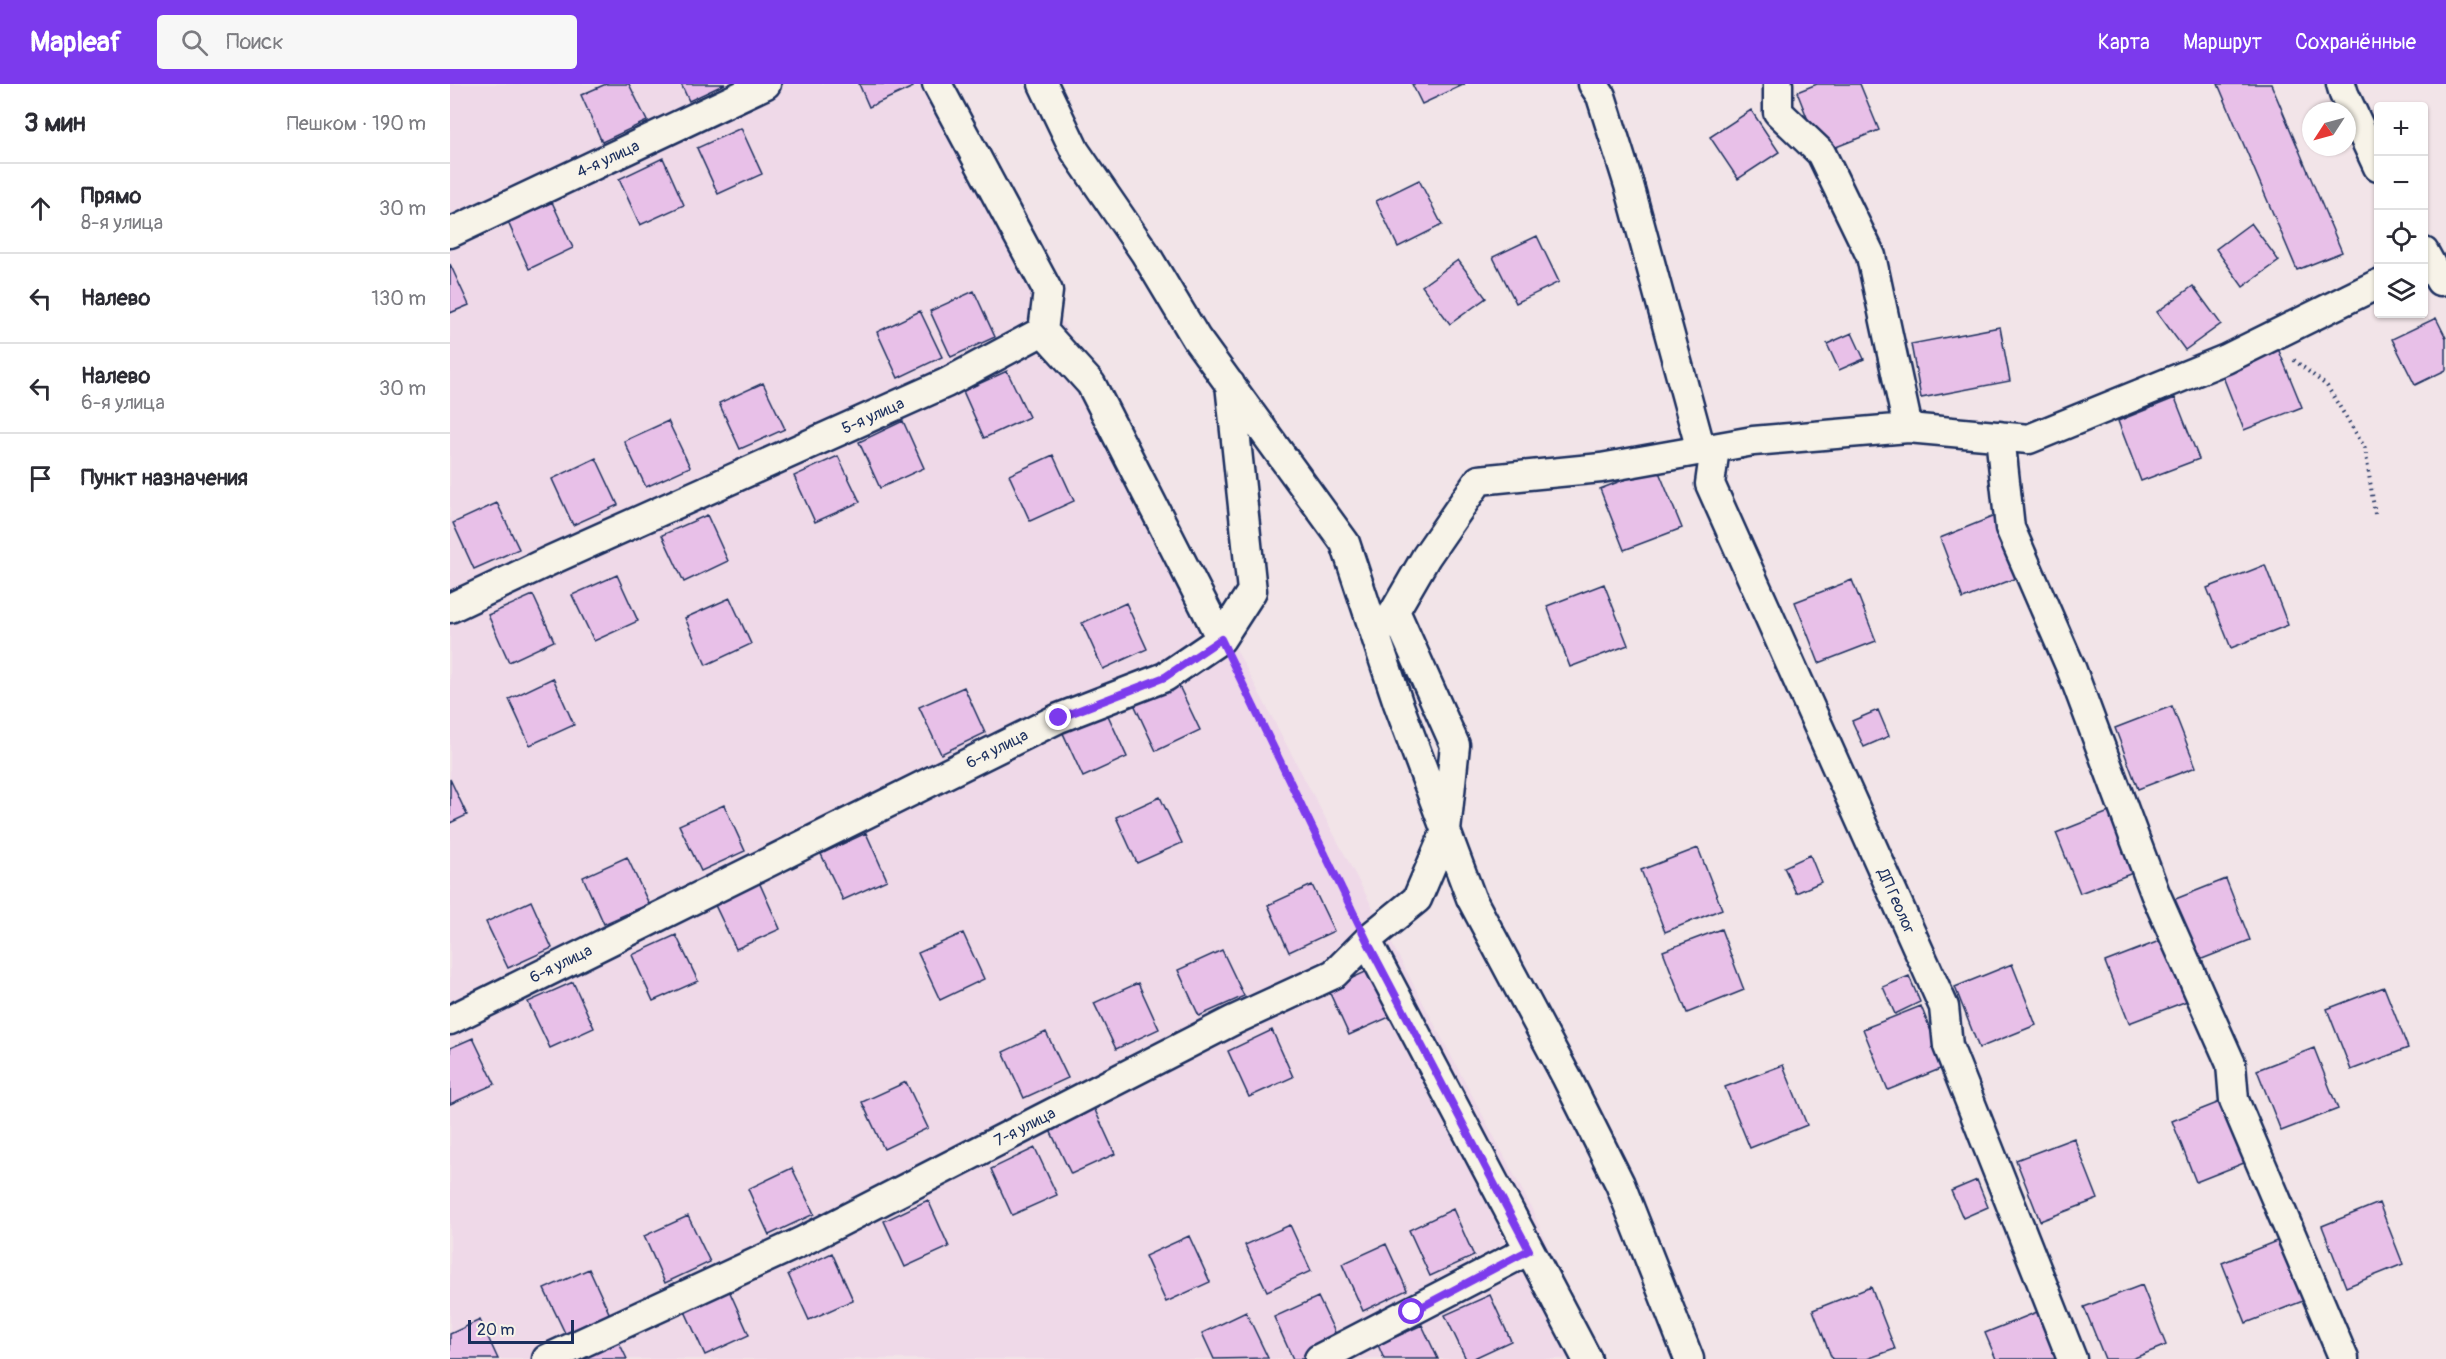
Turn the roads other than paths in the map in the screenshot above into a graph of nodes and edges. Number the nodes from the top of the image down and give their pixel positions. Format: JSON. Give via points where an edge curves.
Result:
{"nodes":[{"id":1,"x":766,"y":84,"type":"edge"},
{"id":2,"x":937,"y":84,"type":"edge"},
{"id":3,"x":1043,"y":84,"type":"edge"},
{"id":4,"x":1593,"y":84,"type":"edge"},
{"id":5,"x":1778,"y":84,"type":"edge"},
{"id":6,"x":2341,"y":84,"type":"edge"},
{"id":7,"x":2374,"y":157,"type":"edge"},
{"id":8,"x":450,"y":233,"type":"edge"},
{"id":9,"x":2428,"y":261,"type":"edge"},
{"id":10,"x":2437,"y":281,"type":"edge"},
{"id":11,"x":2374,"y":286,"type":"edge"},
{"id":12,"x":1043,"y":330,"type":"junction"},
{"id":13,"x":1230,"y":384,"type":"junction"},
{"id":14,"x":1908,"y":428,"type":"junction"},
{"id":15,"x":2000,"y":436,"type":"junction"},
{"id":16,"x":1708,"y":449,"type":"junction"},
{"id":17,"x":450,"y":608,"type":"edge"},
{"id":18,"x":1395,"y":611,"type":"junction"},
{"id":19,"x":1221,"y":639,"type":"junction"},
{"id":20,"x":1377,"y":641,"type":"junction"},
{"id":21,"x":1446,"y":831,"type":"junction"},
{"id":22,"x":1367,"y":941,"type":"junction"},
{"id":23,"x":450,"y":1020,"type":"edge"},
{"id":24,"x":1529,"y":1250,"type":"junction"},
{"id":25,"x":547,"y":1359,"type":"edge"},
{"id":26,"x":1320,"y":1359,"type":"edge"},
{"id":27,"x":1587,"y":1359,"type":"edge"},
{"id":28,"x":1689,"y":1359,"type":"edge"},
{"id":29,"x":2072,"y":1359,"type":"edge"},
{"id":30,"x":2344,"y":1359,"type":"edge"}],
"edges":[{"from":1,"to":8,"type":"street","name":"4-я улица"},
{"from":2,"to":12,"type":"street","via":[[1048,291]]},
{"from":3,"to":13,"type":"street","via":[[1074,151]]},
{"from":4,"to":16,"type":"street","via":[[1601,96]]},
{"from":5,"to":14,"type":"street","via":[[1778,112],[1821,153],[1871,256]]},
{"from":6,"to":7,"type":"street"},
{"from":9,"to":10,"type":"street"},
{"from":11,"to":15,"type":"street","via":[[2226,359],[2029,439]]},
{"from":12,"to":17,"type":"street","name":"5-я улица","via":[[946,383]]},
{"from":12,"to":19,"type":"street","via":[[1091,384]]},
{"from":13,"to":19,"type":"street","via":[[1252,591]]},
{"from":13,"to":20,"type":"street","via":[[1345,543]]},
{"from":14,"to":15,"type":"street"},
{"from":14,"to":16,"type":"street","via":[[1753,441]]},
{"from":15,"to":30,"type":"street","via":[[2010,528],[2071,668],[2155,893],[2231,1064],[2234,1100]]},
{"from":16,"to":18,"type":"street","via":[[1601,468],[1479,480],[1426,557]]},
{"from":16,"to":29,"type":"street","name":"ДП Геолог","via":[[1710,484],[1944,1007],[1948,1046]]},
{"from":18,"to":20,"type":"street"},
{"from":18,"to":21,"type":"street","via":[[1455,745]]},
{"from":19,"to":23,"type":"street","name":"6-я улица","via":[[1165,677],[1059,718]]},
{"from":20,"to":21,"type":"street"},
{"from":21,"to":22,"type":"street","name":"7-я улица","via":[[1417,899]]},
{"from":21,"to":28,"type":"street","via":[[1471,898],[1620,1184]]},
{"from":22,"to":24,"type":"street"},
{"from":22,"to":25,"type":"street","name":"7-я улица","via":[[1334,974],[1232,1021],[803,1241]]},
{"from":24,"to":26,"type":"street"},
{"from":24,"to":27,"type":"street"}]}
